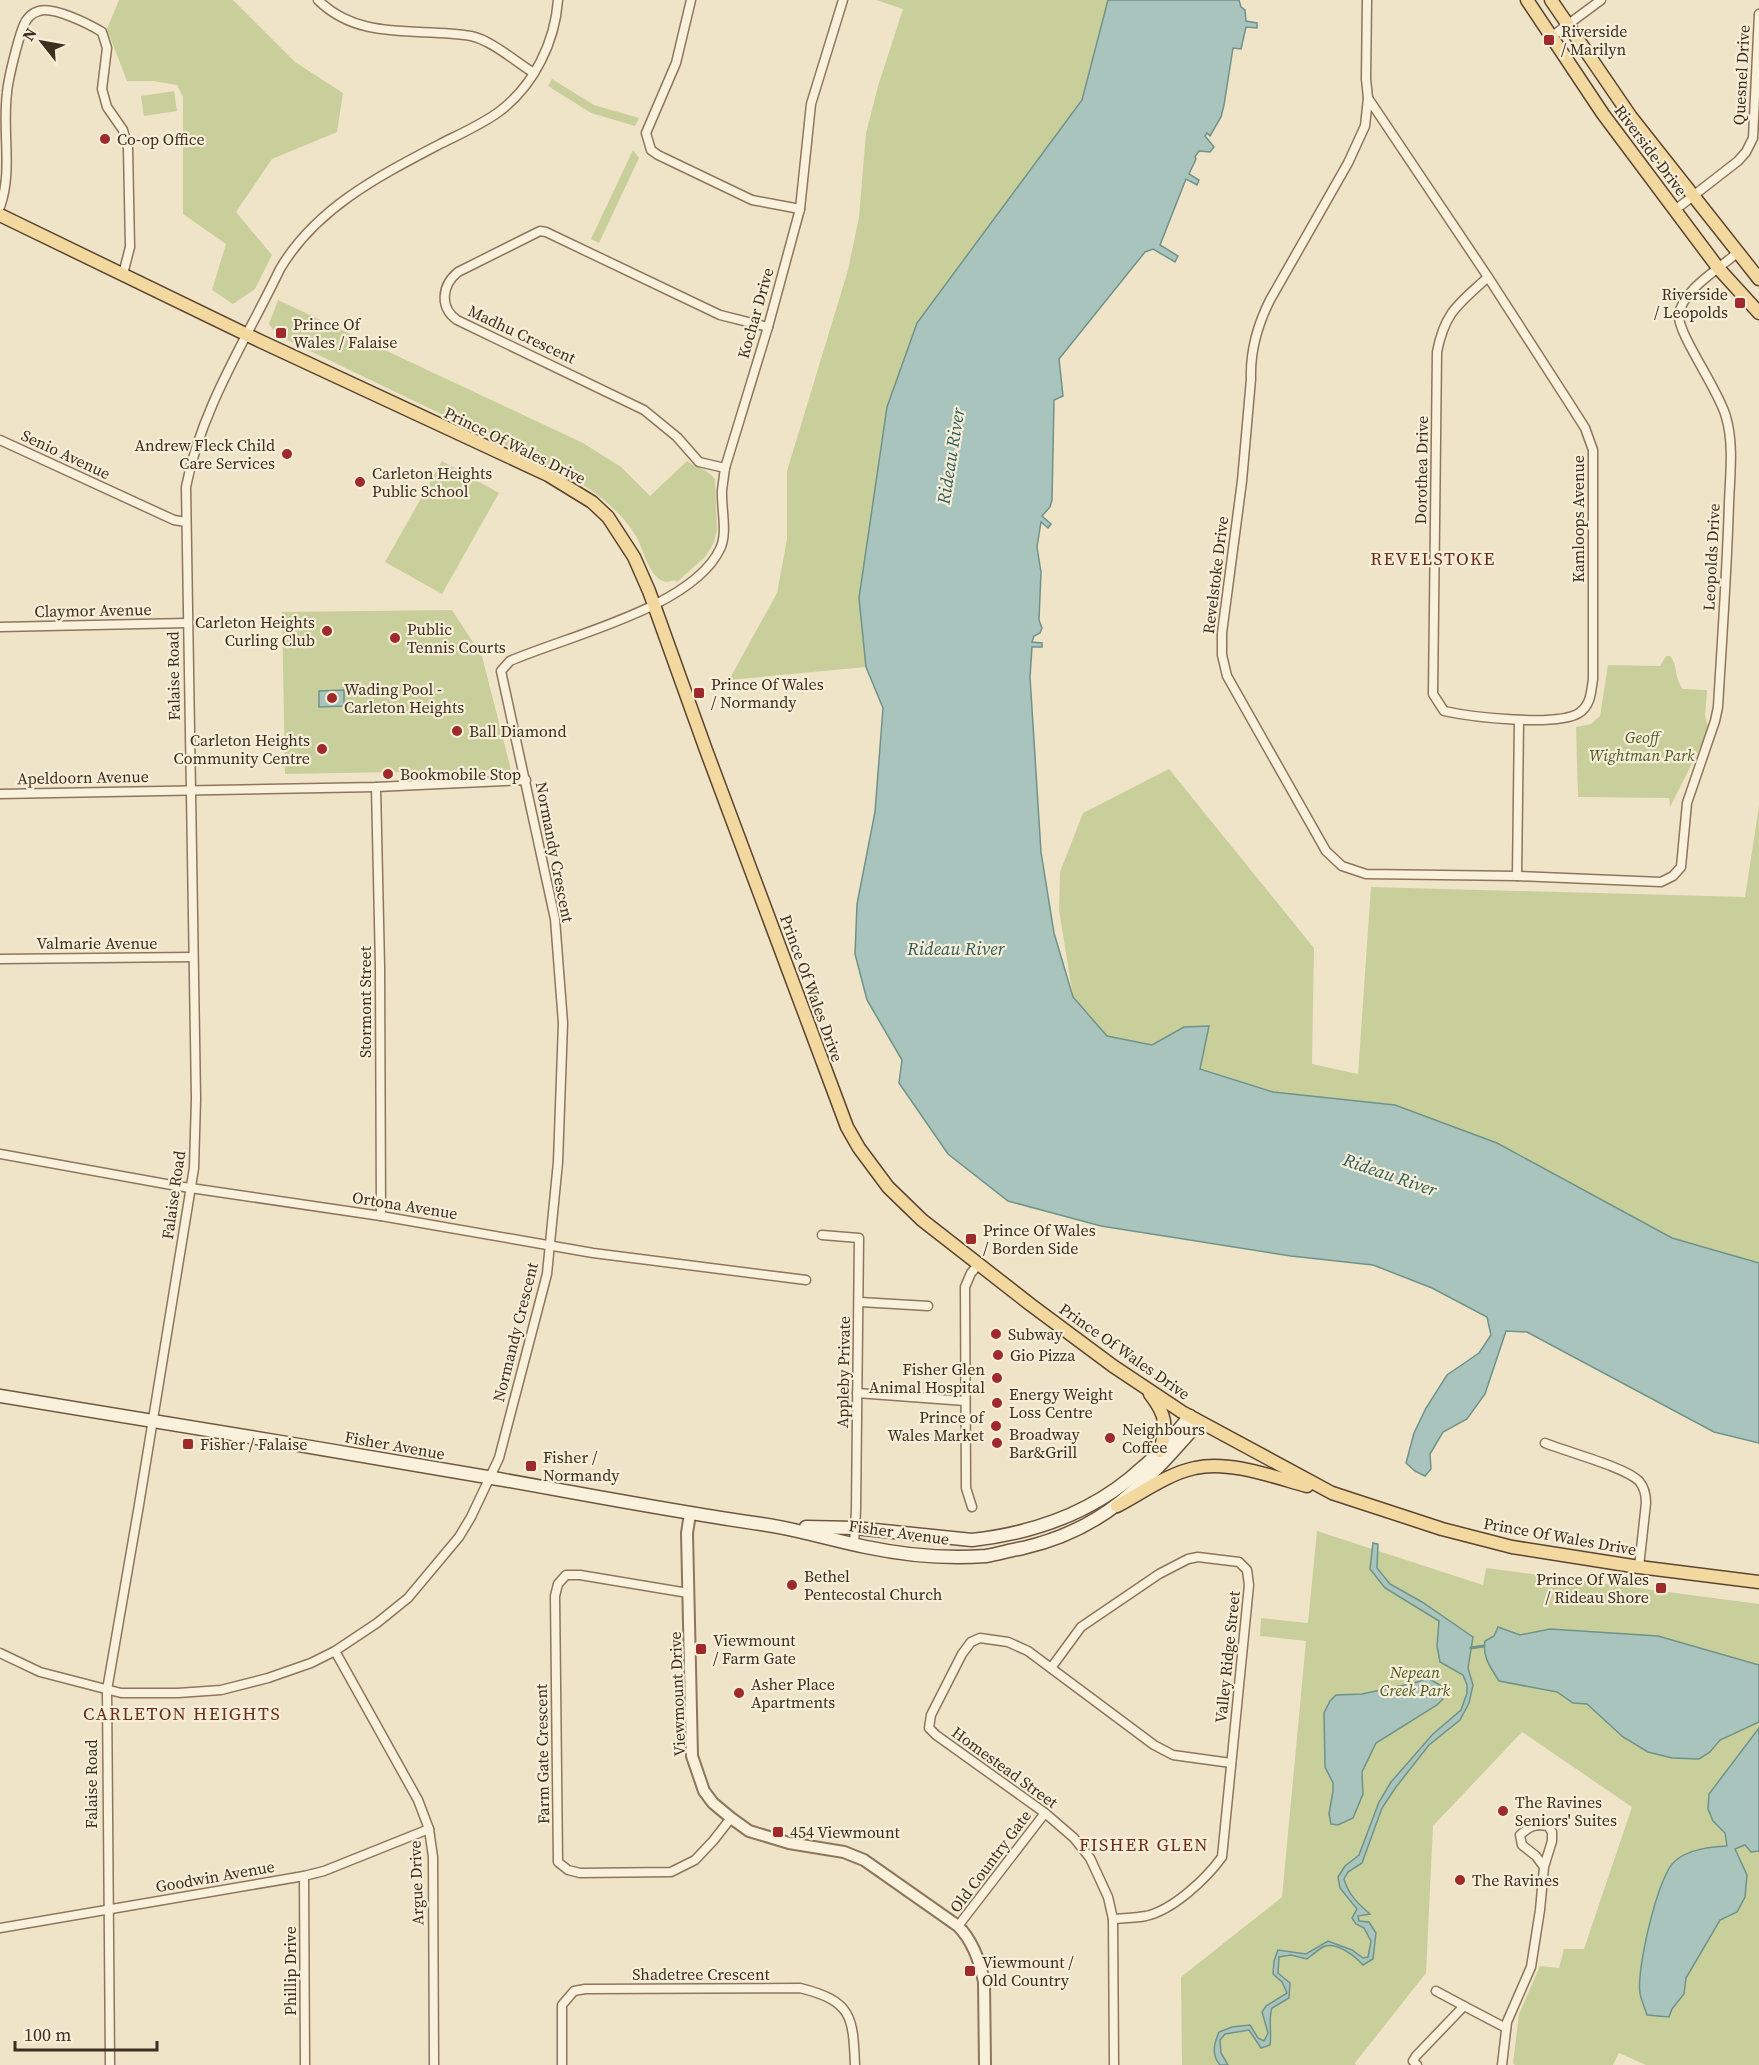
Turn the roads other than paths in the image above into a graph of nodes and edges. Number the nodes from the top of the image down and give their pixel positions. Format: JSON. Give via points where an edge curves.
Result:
{"nodes":[{"id":1,"x":318,"y":0,"type":"edge"},
{"id":2,"x":558,"y":0,"type":"edge"},
{"id":3,"x":691,"y":0,"type":"edge"},
{"id":4,"x":843,"y":0,"type":"edge"},
{"id":5,"x":1367,"y":0,"type":"edge"},
{"id":6,"x":1527,"y":0,"type":"edge"},
{"id":7,"x":1551,"y":0,"type":"edge"},
{"id":8,"x":1601,"y":0,"type":"edge"},
{"id":9,"x":1759,"y":14,"type":"edge"},
{"id":10,"x":1567,"y":25,"type":"junction"},
{"id":11,"x":1551,"y":37,"type":"junction"},
{"id":12,"x":534,"y":73,"type":"junction"},
{"id":13,"x":1368,"y":98,"type":"junction"},
{"id":14,"x":1692,"y":197,"type":"junction"},
{"id":15,"x":0,"y":207,"type":"edge"},
{"id":16,"x":800,"y":209,"type":"junction"},
{"id":17,"x":1675,"y":210,"type":"junction"},
{"id":18,"x":0,"y":215,"type":"edge"},
{"id":19,"x":1737,"y":253,"type":"junction"},
{"id":20,"x":1719,"y":269,"type":"junction"},
{"id":21,"x":123,"y":274,"type":"junction"},
{"id":22,"x":1488,"y":277,"type":"junction"},
{"id":23,"x":1759,"y":279,"type":"edge"},
{"id":24,"x":1759,"y":313,"type":"edge"},
{"id":25,"x":768,"y":327,"type":"junction"},
{"id":26,"x":246,"y":335,"type":"junction"},
{"id":27,"x":0,"y":440,"type":"edge"},
{"id":28,"x":725,"y":468,"type":"junction"},
{"id":29,"x":186,"y":522,"type":"junction"},
{"id":30,"x":654,"y":606,"type":"junction"},
{"id":31,"x":187,"y":623,"type":"junction"},
{"id":32,"x":0,"y":627,"type":"edge"},
{"id":33,"x":1519,"y":720,"type":"junction"},
{"id":34,"x":526,"y":780,"type":"junction"},
{"id":35,"x":376,"y":787,"type":"junction"},
{"id":36,"x":192,"y":789,"type":"junction"},
{"id":37,"x":0,"y":794,"type":"edge"},
{"id":38,"x":1517,"y":876,"type":"junction"},
{"id":39,"x":1660,"y":882,"type":"joint"},
{"id":40,"x":193,"y":957,"type":"junction"},
{"id":41,"x":0,"y":959,"type":"edge"},
{"id":42,"x":0,"y":1154,"type":"edge"},
{"id":43,"x":190,"y":1188,"type":"junction"},
{"id":44,"x":381,"y":1216,"type":"junction"},
{"id":45,"x":822,"y":1235,"type":"dead end"},
{"id":46,"x":550,"y":1244,"type":"junction"},
{"id":47,"x":979,"y":1264,"type":"junction"},
{"id":48,"x":806,"y":1280,"type":"dead end"},
{"id":49,"x":860,"y":1302,"type":"junction"},
{"id":50,"x":928,"y":1306,"type":"dead end"},
{"id":51,"x":1146,"y":1389,"type":"junction"},
{"id":52,"x":858,"y":1393,"type":"junction"},
{"id":53,"x":0,"y":1396,"type":"edge"},
{"id":54,"x":965,"y":1401,"type":"junction"},
{"id":55,"x":1195,"y":1419,"type":"junction"},
{"id":56,"x":153,"y":1421,"type":"junction"},
{"id":57,"x":1545,"y":1443,"type":"dead end"},
{"id":58,"x":1160,"y":1451,"type":"junction"},
{"id":59,"x":490,"y":1478,"type":"junction"},
{"id":60,"x":1332,"y":1493,"type":"junction"},
{"id":61,"x":1117,"y":1506,"type":"junction"},
{"id":62,"x":972,"y":1507,"type":"dead end"},
{"id":63,"x":690,"y":1514,"type":"junction"},
{"id":64,"x":784,"y":1527,"type":"junction"},
{"id":65,"x":1041,"y":1527,"type":"junction"},
{"id":66,"x":855,"y":1528,"type":"junction"},
{"id":67,"x":1045,"y":1542,"type":"junction"},
{"id":68,"x":854,"y":1544,"type":"junction"},
{"id":69,"x":1639,"y":1567,"type":"junction"},
{"id":70,"x":1759,"y":1582,"type":"edge"},
{"id":71,"x":688,"y":1593,"type":"junction"},
{"id":72,"x":335,"y":1651,"type":"junction"},
{"id":73,"x":0,"y":1653,"type":"edge"},
{"id":74,"x":1051,"y":1668,"type":"junction"},
{"id":75,"x":107,"y":1690,"type":"junction"},
{"id":76,"x":1231,"y":1763,"type":"junction"},
{"id":77,"x":1045,"y":1813,"type":"junction"},
{"id":78,"x":730,"y":1818,"type":"junction"},
{"id":79,"x":429,"y":1829,"type":"junction"},
{"id":80,"x":1544,"y":1867,"type":"junction"},
{"id":81,"x":304,"y":1876,"type":"junction"},
{"id":82,"x":107,"y":1910,"type":"junction"},
{"id":83,"x":1113,"y":1919,"type":"junction"},
{"id":84,"x":958,"y":1926,"type":"junction"},
{"id":85,"x":0,"y":1928,"type":"edge"},
{"id":86,"x":1436,"y":1991,"type":"dead end"},
{"id":87,"x":1464,"y":2006,"type":"junction"},
{"id":88,"x":1506,"y":2028,"type":"junction"},
{"id":89,"x":1413,"y":2064,"type":"edge"},
{"id":90,"x":110,"y":2065,"type":"edge"},
{"id":91,"x":305,"y":2065,"type":"edge"},
{"id":92,"x":434,"y":2065,"type":"edge"},
{"id":93,"x":562,"y":2065,"type":"edge"},
{"id":94,"x":855,"y":2065,"type":"edge"},
{"id":95,"x":985,"y":2065,"type":"edge"},
{"id":96,"x":1114,"y":2065,"type":"edge"},
{"id":97,"x":1503,"y":2065,"type":"edge"}],
"edges":[{"from":1,"to":12,"type":"street","via":[[361,27],[476,38]]},
{"from":2,"to":12,"type":"street","via":[[551,38]]},
{"from":3,"to":16,"type":"street","via":[[676,63],[646,133],[651,150],[752,200]]},
{"from":4,"to":16,"type":"street","name":"Kochar Drive","via":[[811,104]]},
{"from":5,"to":13,"type":"street","name":"Revelstoke Drive"},
{"from":6,"to":11,"type":"main road","name":"Riverside Drive"},
{"from":7,"to":10,"type":"main road","name":"Riverside Drive"},
{"from":8,"to":10,"type":"street"},
{"from":9,"to":14,"type":"street","name":"Quesnel Drive","via":[[1753,138],[1738,161]]},
{"from":10,"to":11,"type":"street"},
{"from":10,"to":14,"type":"main road","name":"Riverside Drive"},
{"from":11,"to":17,"type":"main road","name":"Riverside Drive"},
{"from":12,"to":26,"type":"street","via":[[501,111],[382,175],[312,227],[291,250]]},
{"from":13,"to":22,"type":"street","name":"Kamloops Avenue"},
{"from":13,"to":38,"type":"street","name":"Revelstoke Drive","via":[[1365,126],[1356,147],[1260,321],[1250,363],[1242,481],[1222,655],[1227,676],[1326,851],[1342,866],[1366,874]]},
{"from":14,"to":17,"type":"street","name":"Quesnel Drive"},
{"from":14,"to":19,"type":"main road","name":"Riverside Drive"},
{"from":15,"to":21,"type":"street","via":[[6,180],[7,93],[23,27],[31,15],[49,9],[102,32],[107,48],[102,89],[128,148],[130,247]]},
{"from":16,"to":25,"type":"street","name":"Kochar Drive"},
{"from":17,"to":20,"type":"main road","name":"Riverside Drive"},
{"from":18,"to":21,"type":"main road","name":"Prince Of Wales Drive"},
{"from":19,"to":20,"type":"street","name":"Leopolds Drive"},
{"from":19,"to":23,"type":"main road","name":"Riverside Drive"},
{"from":20,"to":24,"type":"main road","name":"Riverside Drive"},
{"from":20,"to":39,"type":"street","name":"Leopolds Drive","via":[[1686,296],[1679,316],[1686,337],[1720,399],[1730,442],[1718,707],[1687,803],[1681,867]]},
{"from":21,"to":26,"type":"main road","name":"Prince Of Wales Drive"},
{"from":22,"to":33,"type":"street","name":"Kamloops Avenue","via":[[1585,428],[1593,450],[1590,700],[1580,712],[1569,717]]},
{"from":22,"to":33,"type":"street","name":"Dorothea Drive","via":[[1453,309],[1442,329],[1437,352],[1433,694],[1444,711]]},
{"from":25,"to":28,"type":"street","name":"Kochar Drive"},
{"from":25,"to":28,"type":"street","name":"Madhu Crescent","via":[[720,315],[540,231],[458,272],[444,295],[449,315],[457,320],[628,401],[660,422],[699,462]]},
{"from":26,"to":29,"type":"street","name":"Falaise Road","via":[[199,434],[190,462]]},
{"from":26,"to":30,"type":"main road","name":"Prince Of Wales Drive","via":[[570,487],[608,517],[622,536]]},
{"from":27,"to":29,"type":"street","name":"Senio Avenue","via":[[174,520]]},
{"from":28,"to":30,"type":"street","name":"Kochar Drive","via":[[721,548],[686,586]]},
{"from":29,"to":31,"type":"street","name":"Falaise Road"},
{"from":30,"to":34,"type":"street","name":"Normandy Crescent","via":[[504,666],[502,677]]},
{"from":30,"to":47,"type":"main road","name":"Prince Of Wales Drive","via":[[847,1127],[888,1187],[922,1220]]},
{"from":31,"to":32,"type":"street","name":"Claymor Avenue"},
{"from":31,"to":36,"type":"street","name":"Falaise Road"},
{"from":33,"to":38,"type":"street"},
{"from":34,"to":35,"type":"street","name":"Apeldoorn Avenue"},
{"from":34,"to":46,"type":"street","name":"Normandy Crescent","via":[[555,919],[563,1023],[558,1162]]},
{"from":35,"to":36,"type":"street","name":"Apeldoorn Avenue"},
{"from":35,"to":44,"type":"street","name":"Stormont Street"},
{"from":36,"to":37,"type":"street","name":"Apeldoorn Avenue"},
{"from":36,"to":40,"type":"street","name":"Falaise Road"},
{"from":38,"to":39,"type":"street","name":"Revelstoke Drive"},
{"from":40,"to":41,"type":"street","name":"Valmarie Avenue"},
{"from":40,"to":43,"type":"street","name":"Falaise Road","via":[[196,1099]]},
{"from":42,"to":43,"type":"street","name":"Ortona Avenue"},
{"from":43,"to":44,"type":"street","name":"Ortona Avenue"},
{"from":43,"to":56,"type":"street","name":"Falaise Road"},
{"from":44,"to":46,"type":"street","name":"Ortona Avenue"},
{"from":45,"to":49,"type":"street","name":"Appleby Private","via":[[859,1238]]},
{"from":46,"to":48,"type":"street","name":"Ortona Avenue"},
{"from":46,"to":59,"type":"street","name":"Normandy Crescent","via":[[547,1274],[499,1458]]},
{"from":47,"to":51,"type":"main road","name":"Prince Of Wales Drive"},
{"from":47,"to":54,"type":"street","via":[[965,1287]]},
{"from":49,"to":50,"type":"street"},
{"from":49,"to":52,"type":"street","name":"Appleby Private"},
{"from":51,"to":55,"type":"main road","name":"Prince Of Wales Drive"},
{"from":51,"to":58,"type":"main road","via":[[1166,1421]]},
{"from":52,"to":54,"type":"street"},
{"from":52,"to":66,"type":"street","name":"Appleby Private"},
{"from":53,"to":56,"type":"main road","name":"Fisher Avenue"},
{"from":54,"to":62,"type":"street","via":[[966,1488]]},
{"from":55,"to":58,"type":"main road","name":"Fisher Avenue"},
{"from":55,"to":60,"type":"main road","name":"Prince Of Wales Drive"},
{"from":55,"to":61,"type":"main road","name":"Fisher Avenue","via":[[1160,1466]]},
{"from":56,"to":59,"type":"main road","name":"Fisher Avenue"},
{"from":56,"to":75,"type":"street","name":"Falaise Road"},
{"from":57,"to":69,"type":"street","via":[[1622,1471],[1640,1482],[1646,1503]]},
{"from":58,"to":65,"type":"main road","name":"Fisher Avenue","via":[[1094,1503]]},
{"from":59,"to":63,"type":"main road","name":"Fisher Avenue"},
{"from":59,"to":72,"type":"street","name":"Normandy Crescent","via":[[459,1537],[408,1598]]},
{"from":60,"to":61,"type":"main road","via":[[1213,1465],[1176,1474]]},
{"from":60,"to":69,"type":"main road","name":"Prince Of Wales Drive","via":[[1512,1547]]},
{"from":61,"to":67,"type":"main road","name":"Fisher Avenue","via":[[1063,1537]]},
{"from":63,"to":64,"type":"main road","name":"Fisher Avenue"},
{"from":63,"to":71,"type":"street","name":"Viewmount Drive"},
{"from":64,"to":66,"type":"main road","name":"Fisher Avenue"},
{"from":64,"to":68,"type":"main road","name":"Fisher Avenue"},
{"from":65,"to":66,"type":"main road","name":"Fisher Avenue","via":[[972,1540]]},
{"from":65,"to":67,"type":"main road"},
{"from":66,"to":68,"type":"street","name":"Appleby Private"},
{"from":67,"to":68,"type":"main road","name":"Fisher Avenue","via":[[988,1556],[947,1557]]},
{"from":69,"to":70,"type":"main road","name":"Prince Of Wales Drive"},
{"from":71,"to":78,"type":"street","name":"Viewmount Drive","via":[[692,1756],[704,1791]]},
{"from":71,"to":78,"type":"street","name":"Farm Gate Crescent","via":[[580,1575],[566,1575],[558,1584],[558,1862],[579,1873],[671,1872],[695,1860]]},
{"from":72,"to":75,"type":"street","name":"Normandy Crescent","via":[[268,1678],[221,1690],[144,1695]]},
{"from":72,"to":79,"type":"street","name":"Argue Drive","via":[[418,1800]]},
{"from":73,"to":75,"type":"street","name":"Normandy Crescent","via":[[40,1672]]},
{"from":74,"to":76,"type":"street","name":"Homestead Street","via":[[1173,1755]]},
{"from":74,"to":76,"type":"street","name":"Valley Ridge Street","via":[[1081,1628],[1159,1574],[1198,1557],[1239,1562],[1247,1570],[1249,1585]]},
{"from":74,"to":77,"type":"street","name":"Homestead Street","via":[[1019,1645],[980,1638],[971,1642],[929,1728]]},
{"from":75,"to":82,"type":"street","name":"Falaise Road"},
{"from":76,"to":83,"type":"street","name":"Valley Ridge Street","via":[[1222,1857],[1209,1874],[1167,1908],[1147,1916]]},
{"from":77,"to":83,"type":"street","name":"Homestead Street","via":[[1090,1858],[1108,1897]]},
{"from":77,"to":84,"type":"street","name":"Old Country Gate"},
{"from":78,"to":84,"type":"street","name":"Viewmount Drive","via":[[768,1838],[844,1852],[864,1860]]},
{"from":79,"to":81,"type":"street","name":"Goodwin Avenue"},
{"from":79,"to":92,"type":"street","name":"Argue Drive","via":[[433,1857]]},
{"from":80,"to":80,"type":"street","via":[[1552,1832],[1548,1826],[1530,1826],[1520,1835],[1522,1845]]},
{"from":80,"to":88,"type":"street","via":[[1531,1966]]},
{"from":81,"to":82,"type":"street","name":"Goodwin Avenue"},
{"from":81,"to":91,"type":"street","name":"Phillip Drive"},
{"from":82,"to":85,"type":"street","name":"Goodwin Avenue"},
{"from":82,"to":90,"type":"street","name":"Falaise Road"},
{"from":83,"to":96,"type":"street","name":"Homestead Street"},
{"from":84,"to":95,"type":"street","name":"Viewmount Drive","via":[[982,1971]]},
{"from":86,"to":87,"type":"street"},
{"from":87,"to":88,"type":"street"},
{"from":87,"to":89,"type":"street"},
{"from":88,"to":97,"type":"street"},
{"from":93,"to":94,"type":"street","name":"Shadetree Crescent","via":[[562,2005],[574,1991],[800,1988],[822,1994],[846,2010],[854,2030]]}]}
